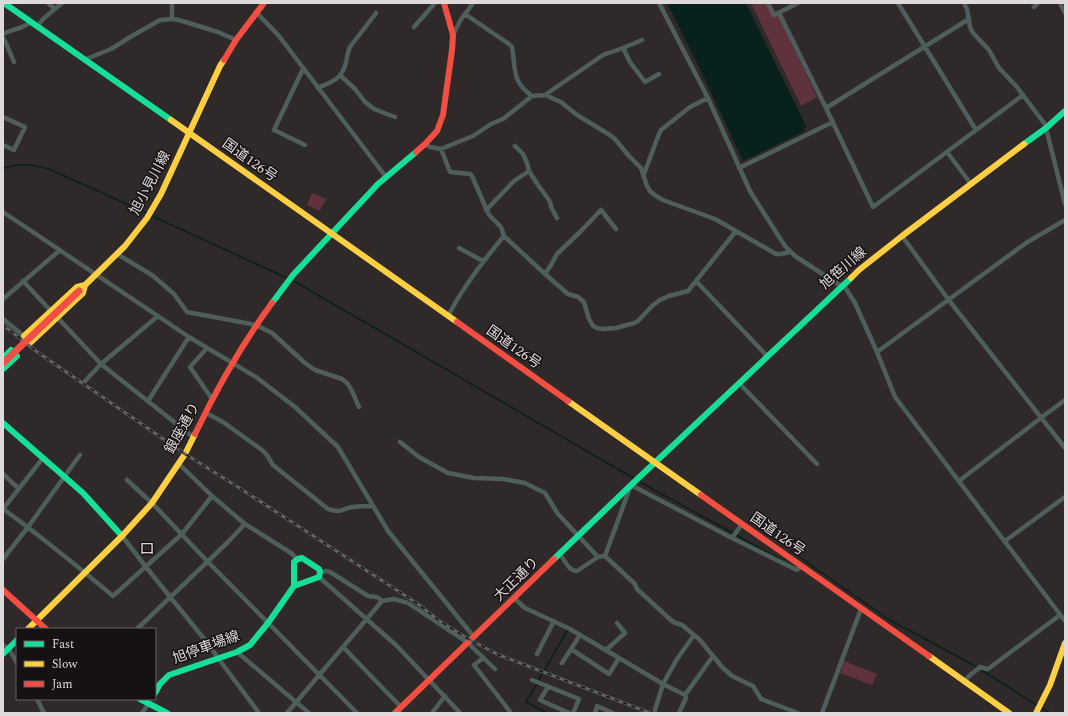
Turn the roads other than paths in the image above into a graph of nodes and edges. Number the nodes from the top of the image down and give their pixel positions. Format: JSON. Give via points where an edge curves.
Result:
{"nodes":[{"id":1,"x":4,"y":3,"type":"edge"},
{"id":2,"x":48,"y":3,"type":"edge"},
{"id":3,"x":62,"y":3,"type":"edge"},
{"id":4,"x":172,"y":3,"type":"edge"},
{"id":5,"x":264,"y":3,"type":"edge"},
{"id":6,"x":435,"y":3,"type":"edge"},
{"id":7,"x":444,"y":3,"type":"edge"},
{"id":8,"x":473,"y":3,"type":"edge"},
{"id":9,"x":660,"y":3,"type":"edge"},
{"id":10,"x":768,"y":3,"type":"edge"},
{"id":11,"x":798,"y":3,"type":"edge"},
{"id":12,"x":898,"y":3,"type":"edge"},
{"id":13,"x":964,"y":3,"type":"edge"},
{"id":14,"x":1038,"y":3,"type":"edge"},
{"id":15,"x":1060,"y":3,"type":"edge"},
{"id":16,"x":1034,"y":7,"type":"dead end"},
{"id":17,"x":55,"y":9,"type":"junction"},
{"id":18,"x":256,"y":12,"type":"junction"},
{"id":19,"x":376,"y":13,"type":"dead end"},
{"id":20,"x":779,"y":13,"type":"junction"},
{"id":21,"x":1065,"y":13,"type":"edge"},
{"id":22,"x":465,"y":14,"type":"junction"},
{"id":23,"x":172,"y":19,"type":"junction"},
{"id":24,"x":969,"y":20,"type":"junction"},
{"id":25,"x":34,"y":25,"type":"junction"},
{"id":26,"x":414,"y":26,"type":"dead end"},
{"id":27,"x":3,"y":34,"type":"edge"},
{"id":28,"x":453,"y":35,"type":"junction"},
{"id":29,"x":3,"y":38,"type":"edge"},
{"id":30,"x":236,"y":40,"type":"junction"},
{"id":31,"x":642,"y":40,"type":"dead end"},
{"id":32,"x":925,"y":47,"type":"junction"},
{"id":33,"x":623,"y":48,"type":"junction"},
{"id":34,"x":84,"y":60,"type":"junction"},
{"id":35,"x":14,"y":62,"type":"dead end"},
{"id":36,"x":303,"y":69,"type":"junction"},
{"id":37,"x":659,"y":74,"type":"dead end"},
{"id":38,"x":340,"y":75,"type":"junction"},
{"id":39,"x":318,"y":88,"type":"junction"},
{"id":40,"x":545,"y":95,"type":"junction"},
{"id":41,"x":1023,"y":95,"type":"junction"},
{"id":42,"x":532,"y":96,"type":"junction"},
{"id":43,"x":708,"y":98,"type":"junction"},
{"id":44,"x":826,"y":108,"type":"junction"},
{"id":45,"x":1065,"y":111,"type":"edge"},
{"id":46,"x":395,"y":117,"type":"dead end"},
{"id":47,"x":4,"y":119,"type":"edge"},
{"id":48,"x":833,"y":122,"type":"junction"},
{"id":49,"x":1046,"y":128,"type":"junction"},
{"id":50,"x":976,"y":130,"type":"junction"},
{"id":51,"x":190,"y":133,"type":"junction"},
{"id":52,"x":425,"y":144,"type":"junction"},
{"id":53,"x":3,"y":145,"type":"edge"},
{"id":54,"x":305,"y":145,"type":"dead end"},
{"id":55,"x":515,"y":146,"type":"dead end"},
{"id":56,"x":441,"y":149,"type":"junction"},
{"id":57,"x":947,"y":152,"type":"junction"},
{"id":58,"x":739,"y":168,"type":"junction"},
{"id":59,"x":529,"y":171,"type":"junction"},
{"id":60,"x":644,"y":174,"type":"junction"},
{"id":61,"x":386,"y":177,"type":"junction"},
{"id":62,"x":971,"y":184,"type":"junction"},
{"id":63,"x":1065,"y":204,"type":"edge"},
{"id":64,"x":486,"y":210,"type":"junction"},
{"id":65,"x":3,"y":212,"type":"edge"},
{"id":66,"x":557,"y":218,"type":"dead end"},
{"id":67,"x":1065,"y":220,"type":"edge"},
{"id":68,"x":616,"y":228,"type":"dead end"},
{"id":69,"x":736,"y":231,"type":"junction"},
{"id":70,"x":332,"y":234,"type":"junction"},
{"id":71,"x":504,"y":236,"type":"junction"},
{"id":72,"x":902,"y":236,"type":"junction"},
{"id":73,"x":459,"y":248,"type":"dead end"},
{"id":74,"x":60,"y":250,"type":"junction"},
{"id":75,"x":790,"y":252,"type":"junction"},
{"id":76,"x":117,"y":254,"type":"junction"},
{"id":77,"x":483,"y":262,"type":"junction"},
{"id":78,"x":97,"y":274,"type":"junction"},
{"id":79,"x":544,"y":274,"type":"junction"},
{"id":80,"x":23,"y":281,"type":"junction"},
{"id":81,"x":696,"y":281,"type":"junction"},
{"id":82,"x":85,"y":285,"type":"junction"},
{"id":83,"x":842,"y":285,"type":"junction"},
{"id":84,"x":3,"y":299,"type":"edge"},
{"id":85,"x":948,"y":299,"type":"junction"},
{"id":86,"x":51,"y":311,"type":"junction"},
{"id":87,"x":158,"y":316,"type":"junction"},
{"id":88,"x":448,"y":316,"type":"junction"},
{"id":89,"x":57,"y":317,"type":"junction"},
{"id":90,"x":3,"y":319,"type":"edge"},
{"id":91,"x":256,"y":325,"type":"junction"},
{"id":92,"x":24,"y":336,"type":"junction"},
{"id":93,"x":189,"y":337,"type":"junction"},
{"id":94,"x":207,"y":348,"type":"junction"},
{"id":95,"x":877,"y":352,"type":"junction"},
{"id":96,"x":767,"y":356,"type":"junction"},
{"id":97,"x":3,"y":358,"type":"edge"},
{"id":98,"x":3,"y":363,"type":"edge"},
{"id":99,"x":233,"y":363,"type":"junction"},
{"id":100,"x":101,"y":364,"type":"junction"},
{"id":101,"x":3,"y":369,"type":"edge"},
{"id":102,"x":85,"y":381,"type":"dead end"},
{"id":103,"x":739,"y":383,"type":"junction"},
{"id":104,"x":212,"y":399,"type":"junction"},
{"id":105,"x":1065,"y":400,"type":"edge"},
{"id":106,"x":148,"y":401,"type":"junction"},
{"id":107,"x":359,"y":407,"type":"dead end"},
{"id":108,"x":206,"y":413,"type":"junction"},
{"id":109,"x":1042,"y":417,"type":"junction"},
{"id":110,"x":3,"y":423,"type":"edge"},
{"id":111,"x":193,"y":437,"type":"junction"},
{"id":112,"x":400,"y":442,"type":"dead end"},
{"id":113,"x":1065,"y":448,"type":"edge"},
{"id":114,"x":80,"y":455,"type":"dead end"},
{"id":115,"x":43,"y":458,"type":"junction"},
{"id":116,"x":178,"y":463,"type":"junction"},
{"id":117,"x":655,"y":463,"type":"junction"},
{"id":118,"x":817,"y":464,"type":"dead end"},
{"id":119,"x":3,"y":474,"type":"edge"},
{"id":120,"x":65,"y":477,"type":"junction"},
{"id":121,"x":127,"y":480,"type":"dead end"},
{"id":122,"x":959,"y":481,"type":"junction"},
{"id":123,"x":632,"y":485,"type":"junction"},
{"id":124,"x":19,"y":489,"type":"junction"},
{"id":125,"x":212,"y":496,"type":"junction"},
{"id":126,"x":1065,"y":497,"type":"edge"},
{"id":127,"x":152,"y":503,"type":"junction"},
{"id":128,"x":373,"y":506,"type":"junction"},
{"id":129,"x":3,"y":509,"type":"edge"},
{"id":130,"x":245,"y":524,"type":"junction"},
{"id":131,"x":742,"y":524,"type":"junction"},
{"id":132,"x":28,"y":527,"type":"junction"},
{"id":133,"x":182,"y":534,"type":"junction"},
{"id":134,"x":122,"y":536,"type":"junction"},
{"id":135,"x":734,"y":536,"type":"junction"},
{"id":136,"x":579,"y":537,"type":"junction"},
{"id":137,"x":1005,"y":541,"type":"junction"},
{"id":138,"x":560,"y":554,"type":"junction"},
{"id":139,"x":605,"y":556,"type":"junction"},
{"id":140,"x":598,"y":558,"type":"junction"},
{"id":141,"x":3,"y":559,"type":"edge"},
{"id":142,"x":297,"y":559,"type":"junction"},
{"id":143,"x":208,"y":562,"type":"junction"},
{"id":144,"x":801,"y":566,"type":"junction"},
{"id":145,"x":146,"y":567,"type":"junction"},
{"id":146,"x":85,"y":572,"type":"junction"},
{"id":147,"x":320,"y":575,"type":"junction"},
{"id":148,"x":294,"y":586,"type":"junction"},
{"id":149,"x":3,"y":590,"type":"edge"},
{"id":150,"x":170,"y":597,"type":"junction"},
{"id":151,"x":514,"y":598,"type":"junction"},
{"id":152,"x":382,"y":601,"type":"junction"},
{"id":153,"x":861,"y":609,"type":"junction"},
{"id":154,"x":1060,"y":615,"type":"junction"},
{"id":155,"x":367,"y":618,"type":"junction"},
{"id":156,"x":37,"y":620,"type":"junction"},
{"id":157,"x":554,"y":621,"type":"junction"},
{"id":158,"x":1065,"y":621,"type":"edge"},
{"id":159,"x":618,"y":622,"type":"dead end"},
{"id":160,"x":268,"y":623,"type":"junction"},
{"id":161,"x":29,"y":628,"type":"edge"},
{"id":162,"x":45,"y":628,"type":"edge"},
{"id":163,"x":138,"y":628,"type":"edge"},
{"id":164,"x":580,"y":635,"type":"junction"},
{"id":165,"x":694,"y":635,"type":"junction"},
{"id":166,"x":474,"y":636,"type":"junction"},
{"id":167,"x":16,"y":641,"type":"edge"},
{"id":168,"x":468,"y":642,"type":"junction"},
{"id":169,"x":1065,"y":643,"type":"edge"},
{"id":170,"x":6,"y":647,"type":"edge"},
{"id":171,"x":343,"y":647,"type":"junction"},
{"id":172,"x":571,"y":649,"type":"junction"},
{"id":173,"x":606,"y":650,"type":"junction"},
{"id":174,"x":238,"y":652,"type":"junction"},
{"id":175,"x":3,"y":654,"type":"edge"},
{"id":176,"x":537,"y":654,"type":"dead end"},
{"id":177,"x":713,"y":656,"type":"junction"},
{"id":178,"x":218,"y":658,"type":"junction"},
{"id":179,"x":484,"y":658,"type":"junction"},
{"id":180,"x":619,"y":658,"type":"junction"},
{"id":181,"x":16,"y":662,"type":"edge"},
{"id":182,"x":562,"y":663,"type":"dead end"},
{"id":183,"x":495,"y":669,"type":"dead end"},
{"id":184,"x":320,"y":675,"type":"junction"},
{"id":185,"x":428,"y":680,"type":"junction"},
{"id":186,"x":532,"y":680,"type":"dead end"},
{"id":187,"x":965,"y":681,"type":"junction"},
{"id":188,"x":663,"y":684,"type":"junction"},
{"id":189,"x":548,"y":687,"type":"junction"},
{"id":190,"x":156,"y":691,"type":"edge"},
{"id":191,"x":685,"y":695,"type":"junction"},
{"id":192,"x":445,"y":696,"type":"junction"},
{"id":193,"x":38,"y":700,"type":"edge"},
{"id":194,"x":150,"y":701,"type":"edge"},
{"id":195,"x":296,"y":702,"type":"junction"},
{"id":196,"x":401,"y":707,"type":"junction"},
{"id":197,"x":1038,"y":709,"type":"edge"},
{"id":198,"x":654,"y":710,"type":"dead end"},
{"id":199,"x":790,"y":712,"type":"edge"},
{"id":200,"x":44,"y":713,"type":"edge"},
{"id":201,"x":142,"y":713,"type":"edge"},
{"id":202,"x":167,"y":713,"type":"edge"},
{"id":203,"x":259,"y":713,"type":"edge"},
{"id":204,"x":286,"y":713,"type":"edge"},
{"id":205,"x":309,"y":713,"type":"edge"},
{"id":206,"x":357,"y":713,"type":"edge"},
{"id":207,"x":395,"y":713,"type":"edge"},
{"id":208,"x":432,"y":713,"type":"edge"},
{"id":209,"x":460,"y":713,"type":"edge"},
{"id":210,"x":511,"y":713,"type":"edge"},
{"id":211,"x":569,"y":713,"type":"edge"},
{"id":212,"x":573,"y":713,"type":"edge"},
{"id":213,"x":595,"y":713,"type":"edge"},
{"id":214,"x":613,"y":713,"type":"edge"},
{"id":215,"x":679,"y":713,"type":"edge"},
{"id":216,"x":798,"y":713,"type":"edge"},
{"id":217,"x":822,"y":713,"type":"edge"},
{"id":218,"x":1009,"y":713,"type":"edge"}],
"edges":[{"from":1,"to":25,"type":"main road","name":"国道126号"},
{"from":2,"to":17,"type":"street"},
{"from":3,"to":17,"type":"street"},
{"from":4,"to":23,"type":"street"},
{"from":5,"to":18,"type":"main road","name":"旭小見川線"},
{"from":6,"to":26,"type":"street"},
{"from":7,"to":28,"type":"main road"},
{"from":8,"to":22,"type":"street"},
{"from":9,"to":43,"type":"street"},
{"from":10,"to":20,"type":"street","via":[[774,15]]},
{"from":11,"to":20,"type":"street"},
{"from":12,"to":32,"type":"street"},
{"from":13,"to":24,"type":"street"},
{"from":14,"to":16,"type":"street"},
{"from":15,"to":21,"type":"street"},
{"from":17,"to":25,"type":"street"},
{"from":18,"to":30,"type":"main road","name":"旭小見川線"},
{"from":18,"to":36,"type":"street","via":[[279,36]]},
{"from":19,"to":38,"type":"street","via":[[350,47]]},
{"from":20,"to":44,"type":"street"},
{"from":22,"to":28,"type":"street"},
{"from":22,"to":42,"type":"street","via":[[512,47],[516,78]]},
{"from":23,"to":30,"type":"street"},
{"from":23,"to":34,"type":"street","via":[[160,20],[111,49]]},
{"from":24,"to":32,"type":"street"},
{"from":24,"to":41,"type":"street","via":[[973,33],[989,50],[998,68]]},
{"from":25,"to":27,"type":"street"},
{"from":25,"to":34,"type":"main road","name":"国道126号"},
{"from":28,"to":52,"type":"main road","name":"銀座通り","via":[[443,115],[437,131]]},
{"from":29,"to":35,"type":"street"},
{"from":30,"to":51,"type":"main road","name":"旭小見川線","via":[[220,66]]},
{"from":31,"to":33,"type":"street"},
{"from":32,"to":44,"type":"street"},
{"from":32,"to":50,"type":"street"},
{"from":33,"to":37,"type":"street","via":[[630,62],[646,82]]},
{"from":33,"to":40,"type":"street","via":[[602,55]]},
{"from":34,"to":51,"type":"main road","name":"国道126号"},
{"from":36,"to":39,"type":"street"},
{"from":36,"to":54,"type":"street","via":[[274,130]]},
{"from":38,"to":39,"type":"street"},
{"from":38,"to":46,"type":"street","via":[[369,106]]},
{"from":39,"to":61,"type":"street"},
{"from":40,"to":42,"type":"street"},
{"from":40,"to":60,"type":"street","via":[[561,102],[610,135]]},
{"from":41,"to":49,"type":"street"},
{"from":41,"to":50,"type":"street"},
{"from":42,"to":56,"type":"street","via":[[503,119],[473,136]]},
{"from":43,"to":58,"type":"street"},
{"from":43,"to":60,"type":"street","via":[[690,107],[661,130]]},
{"from":44,"to":48,"type":"street"},
{"from":45,"to":49,"type":"main road","name":"旭笹川線"},
{"from":47,"to":53,"type":"street","via":[[24,127],[14,150]]},
{"from":48,"to":57,"type":"street","via":[[873,207]]},
{"from":48,"to":58,"type":"street"},
{"from":49,"to":62,"type":"main road","name":"旭笹川線"},
{"from":49,"to":63,"type":"street"},
{"from":50,"to":57,"type":"street"},
{"from":51,"to":70,"type":"main road","name":"国道126号"},
{"from":51,"to":76,"type":"main road","name":"旭小見川線","via":[[149,214],[135,235]]},
{"from":52,"to":56,"type":"street"},
{"from":52,"to":61,"type":"main road","name":"銀座通り"},
{"from":55,"to":59,"type":"street","via":[[523,154]]},
{"from":56,"to":64,"type":"street","via":[[450,172],[472,176]]},
{"from":57,"to":62,"type":"street"},
{"from":58,"to":75,"type":"street","via":[[759,206]]},
{"from":59,"to":64,"type":"street","via":[[514,181]]},
{"from":59,"to":66,"type":"street","via":[[549,200]]},
{"from":60,"to":69,"type":"street","via":[[650,191],[663,200],[715,219]]},
{"from":61,"to":70,"type":"main road","name":"銀座通り"},
{"from":62,"to":72,"type":"main road","name":"旭笹川線"},
{"from":64,"to":71,"type":"street","via":[[501,227]]},
{"from":65,"to":74,"type":"street"},
{"from":67,"to":85,"type":"street","via":[[1026,243]]},
{"from":68,"to":79,"type":"street","via":[[601,210],[556,254],[550,268]]},
{"from":69,"to":75,"type":"street","via":[[776,254]]},
{"from":69,"to":81,"type":"street"},
{"from":70,"to":88,"type":"main road","name":"国道126号"},
{"from":70,"to":91,"type":"main road","name":"銀座通り","via":[[290,280]]},
{"from":71,"to":77,"type":"street"},
{"from":71,"to":79,"type":"street"},
{"from":72,"to":83,"type":"main road","name":"旭笹川線"},
{"from":72,"to":85,"type":"street"},
{"from":73,"to":77,"type":"street"},
{"from":74,"to":78,"type":"street"},
{"from":74,"to":80,"type":"street"},
{"from":75,"to":83,"type":"street"},
{"from":76,"to":78,"type":"main road","name":"旭小見川線"},
{"from":76,"to":91,"type":"street","via":[[152,275],[174,294],[187,312]]},
{"from":77,"to":88,"type":"street"},
{"from":78,"to":82,"type":"main road","name":"旭小見川線"},
{"from":78,"to":87,"type":"street"},
{"from":79,"to":81,"type":"street","via":[[568,294],[584,302],[593,326],[602,329],[616,328],[638,321],[660,300],[688,291]]},
{"from":80,"to":84,"type":"street"},
{"from":80,"to":86,"type":"street"},
{"from":81,"to":96,"type":"street"},
{"from":82,"to":86,"type":"main road","via":[[77,287]]},
{"from":82,"to":89,"type":"main road","via":[[83,293]]},
{"from":82,"to":98,"type":"main road","name":"旭小見川線","bridge":true},
{"from":83,"to":95,"type":"street","via":[[855,303]]},
{"from":83,"to":96,"type":"main road","name":"旭笹川線"},
{"from":85,"to":95,"type":"street"},
{"from":85,"to":109,"type":"street"},
{"from":86,"to":92,"type":"main road"},
{"from":87,"to":93,"type":"street"},
{"from":87,"to":100,"type":"street"},
{"from":88,"to":117,"type":"main road","name":"国道126号"},
{"from":89,"to":92,"type":"main road","via":[[31,342]]},
{"from":89,"to":100,"type":"street"},
{"from":90,"to":92,"type":"street"},
{"from":91,"to":99,"type":"main road","name":"銀座通り"},
{"from":91,"to":107,"type":"street","via":[[283,342],[315,370],[342,379],[352,390]]},
{"from":93,"to":94,"type":"street"},
{"from":93,"to":106,"type":"street"},
{"from":94,"to":99,"type":"street"},
{"from":94,"to":104,"type":"street","via":[[190,367]]},
{"from":95,"to":122,"type":"street","via":[[895,397]]},
{"from":96,"to":103,"type":"main road","name":"旭笹川線"},
{"from":97,"to":101,"type":"main road","via":[[11,350],[17,356]]},
{"from":99,"to":104,"type":"main road","name":"銀座通り"},
{"from":99,"to":128,"type":"street","via":[[295,407],[338,447]]},
{"from":100,"to":102,"type":"street"},
{"from":100,"to":106,"type":"street"},
{"from":103,"to":117,"type":"main road","name":"旭笹川線"},
{"from":103,"to":118,"type":"street"},
{"from":104,"to":108,"type":"main road","name":"銀座通り"},
{"from":105,"to":109,"type":"street"},
{"from":106,"to":111,"type":"street"},
{"from":108,"to":111,"type":"main road","name":"銀座通り"},
{"from":108,"to":128,"type":"street","via":[[262,450],[273,465],[328,509],[342,511],[352,507]]},
{"from":109,"to":113,"type":"street"},
{"from":109,"to":122,"type":"street"},
{"from":110,"to":115,"type":"main road"},
{"from":111,"to":116,"type":"main road","name":"銀座通り"},
{"from":112,"to":136,"type":"street","via":[[419,457],[448,473],[526,483],[545,493],[558,514]]},
{"from":114,"to":120,"type":"street"},
{"from":115,"to":120,"type":"main road"},
{"from":115,"to":124,"type":"street"},
{"from":116,"to":125,"type":"street"},
{"from":116,"to":127,"type":"main road","name":"銀座通り"},
{"from":117,"to":123,"type":"main road","name":"大正通り"},
{"from":117,"to":131,"type":"main road","name":"国道126号"},
{"from":119,"to":124,"type":"street"},
{"from":120,"to":132,"type":"street"},
{"from":120,"to":134,"type":"main road"},
{"from":121,"to":127,"type":"street"},
{"from":122,"to":137,"type":"street"},
{"from":123,"to":135,"type":"street"},
{"from":123,"to":136,"type":"main road","name":"大正通り"},
{"from":123,"to":139,"type":"street"},
{"from":124,"to":129,"type":"street"},
{"from":125,"to":130,"type":"street"},
{"from":125,"to":133,"type":"street"},
{"from":126,"to":137,"type":"street"},
{"from":127,"to":133,"type":"street"},
{"from":127,"to":134,"type":"main road","name":"銀座通り"},
{"from":128,"to":166,"type":"street","via":[[388,530]]},
{"from":129,"to":132,"type":"street"},
{"from":130,"to":142,"type":"street","via":[[292,553]]},
{"from":130,"to":143,"type":"street"},
{"from":131,"to":135,"type":"street"},
{"from":131,"to":144,"type":"main road","name":"国道126号"},
{"from":132,"to":141,"type":"street"},
{"from":132,"to":146,"type":"street"},
{"from":133,"to":143,"type":"street"},
{"from":133,"to":145,"type":"street"},
{"from":134,"to":145,"type":"street"},
{"from":134,"to":146,"type":"main road","name":"銀座通り"},
{"from":135,"to":144,"type":"street","via":[[797,570]]},
{"from":136,"to":138,"type":"main road","name":"大正通り"},
{"from":136,"to":140,"type":"street"},
{"from":137,"to":154,"type":"street"},
{"from":138,"to":140,"type":"street","via":[[574,571]]},
{"from":138,"to":151,"type":"main road","name":"大正通り"},
{"from":139,"to":140,"type":"street"},
{"from":139,"to":165,"type":"street","via":[[673,622],[682,625]]},
{"from":142,"to":147,"type":"main road","via":[[302,558],[316,566]]},
{"from":142,"to":148,"type":"main road","via":[[293,565]]},
{"from":143,"to":150,"type":"street"},
{"from":143,"to":160,"type":"street"},
{"from":144,"to":153,"type":"main road","name":"国道126号"},
{"from":145,"to":146,"type":"street","via":[[113,596]]},
{"from":145,"to":150,"type":"street"},
{"from":146,"to":156,"type":"main road","name":"銀座通り"},
{"from":147,"to":148,"type":"main road","via":[[315,580]]},
{"from":147,"to":152,"type":"street","via":[[326,571],[330,572],[368,596]]},
{"from":147,"to":155,"type":"street"},
{"from":148,"to":160,"type":"main road","name":"旭停車場線"},
{"from":149,"to":156,"type":"main road"},
{"from":150,"to":163,"type":"street"},
{"from":150,"to":178,"type":"street"},
{"from":151,"to":157,"type":"street","via":[[525,608]]},
{"from":151,"to":166,"type":"main road","name":"大正通り"},
{"from":152,"to":155,"type":"street"},
{"from":152,"to":168,"type":"street","via":[[394,599],[408,603]]},
{"from":153,"to":187,"type":"main road","name":"国道126号"},
{"from":153,"to":217,"type":"street"},
{"from":154,"to":158,"type":"street"},
{"from":154,"to":187,"type":"street","via":[[988,669],[980,667]]},
{"from":155,"to":171,"type":"street"},
{"from":155,"to":185,"type":"street"},
{"from":156,"to":161,"type":"main road","name":"銀座通り"},
{"from":156,"to":162,"type":"main road"},
{"from":157,"to":164,"type":"street"},
{"from":157,"to":176,"type":"street"},
{"from":159,"to":173,"type":"street","via":[[625,633]]},
{"from":160,"to":174,"type":"main road","name":"旭停車場線","via":[[250,645]]},
{"from":160,"to":184,"type":"street"},
{"from":164,"to":172,"type":"street"},
{"from":164,"to":173,"type":"street"},
{"from":165,"to":177,"type":"street"},
{"from":165,"to":188,"type":"street"},
{"from":166,"to":168,"type":"main road","name":"大正通り"},
{"from":167,"to":170,"type":"main road"},
{"from":168,"to":179,"type":"street"},
{"from":168,"to":185,"type":"main road","name":"大正通り"},
{"from":169,"to":197,"type":"main road"},
{"from":170,"to":175,"type":"main road"},
{"from":170,"to":181,"type":"street"},
{"from":171,"to":184,"type":"street"},
{"from":171,"to":196,"type":"street"},
{"from":172,"to":180,"type":"street","via":[[609,674]]},
{"from":172,"to":182,"type":"street"},
{"from":173,"to":180,"type":"street"},
{"from":174,"to":178,"type":"main road","name":"旭停車場線"},
{"from":174,"to":195,"type":"street"},
{"from":177,"to":191,"type":"street"},
{"from":177,"to":199,"type":"street","via":[[732,676],[753,686],[761,699]]},
{"from":178,"to":190,"type":"main road","name":"旭停車場線","via":[[169,675]]},
{"from":178,"to":203,"type":"street"},
{"from":179,"to":183,"type":"street"},
{"from":179,"to":210,"type":"street","via":[[474,665]]},
{"from":180,"to":188,"type":"street"},
{"from":184,"to":195,"type":"street"},
{"from":184,"to":206,"type":"street"},
{"from":185,"to":192,"type":"street"},
{"from":185,"to":196,"type":"main road","name":"大正通り"},
{"from":186,"to":189,"type":"street"},
{"from":187,"to":218,"type":"main road","name":"国道126号"},
{"from":188,"to":191,"type":"street"},
{"from":188,"to":198,"type":"street"},
{"from":189,"to":211,"type":"street","via":[[540,700]]},
{"from":189,"to":212,"type":"street","via":[[579,699]]},
{"from":191,"to":215,"type":"street"},
{"from":192,"to":208,"type":"street"},
{"from":192,"to":209,"type":"street"},
{"from":193,"to":200,"type":"street"},
{"from":194,"to":201,"type":"street"},
{"from":194,"to":202,"type":"main road"},
{"from":195,"to":204,"type":"street"},
{"from":195,"to":205,"type":"street"},
{"from":196,"to":207,"type":"main road","name":"大正通り"},
{"from":199,"to":216,"type":"street"},
{"from":213,"to":214,"type":"street","via":[[597,706]]}]}
